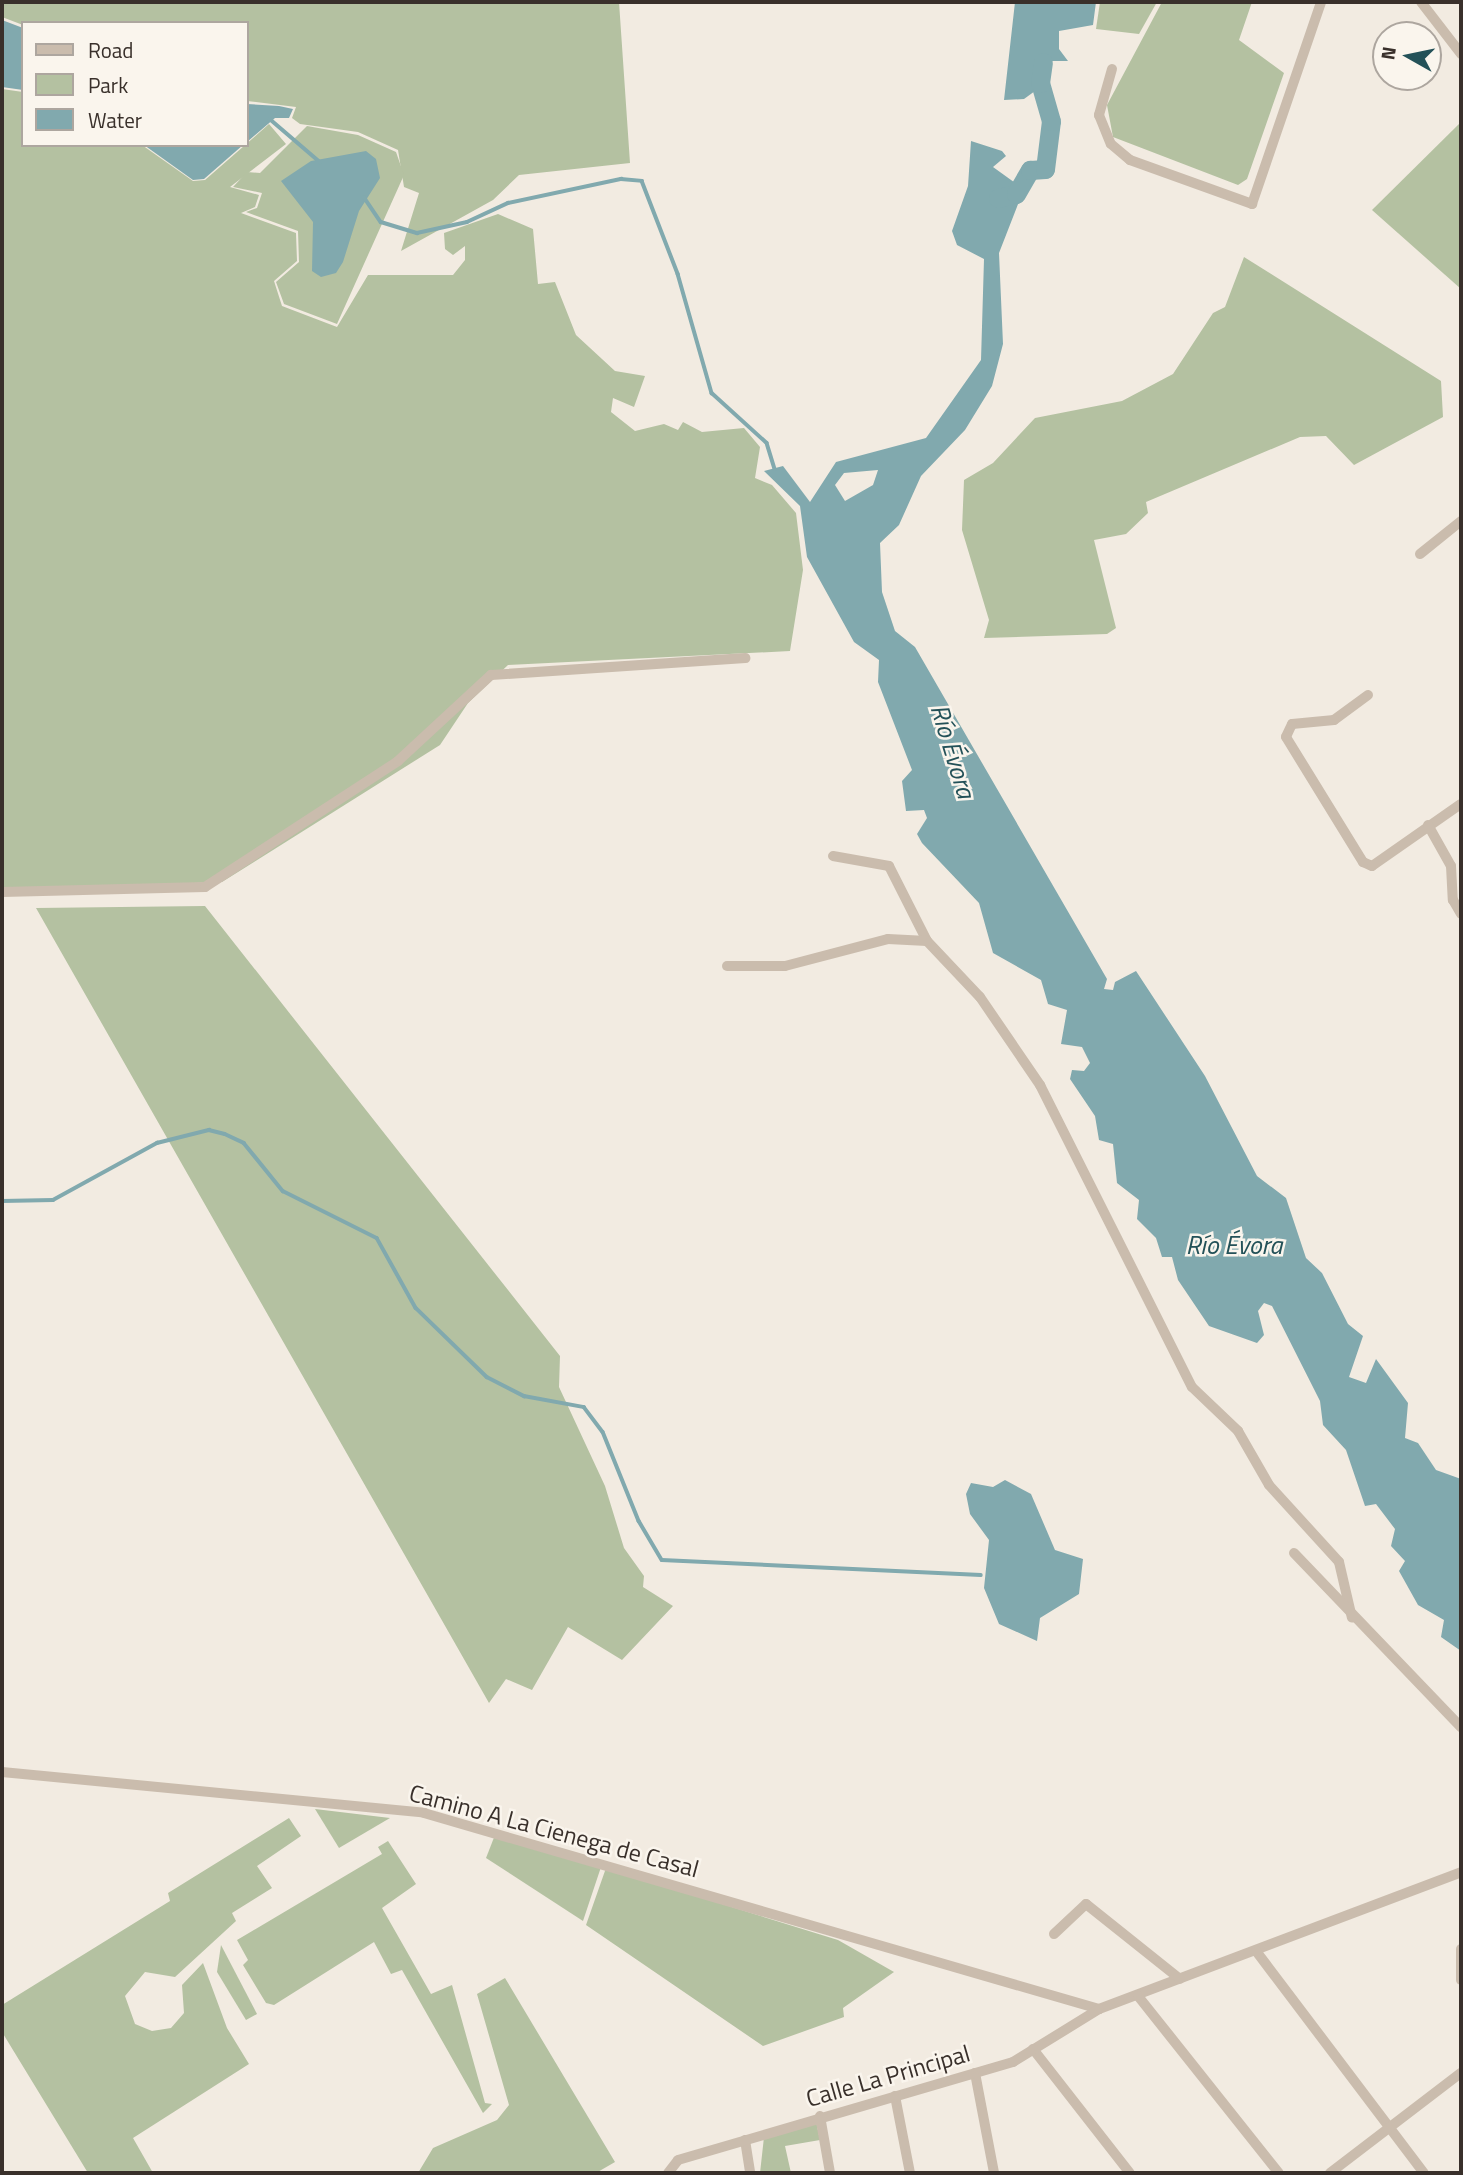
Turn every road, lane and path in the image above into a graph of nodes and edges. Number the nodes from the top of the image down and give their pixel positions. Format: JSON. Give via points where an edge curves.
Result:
{"nodes":[{"id":1,"x":1321,"y":2,"type":"edge"},
{"id":2,"x":1421,"y":2,"type":"edge"},
{"id":3,"x":1461,"y":54,"type":"edge"},
{"id":4,"x":1112,"y":69,"type":"dead end"},
{"id":5,"x":1461,"y":521,"type":"edge"},
{"id":6,"x":1420,"y":554,"type":"dead end"},
{"id":7,"x":745,"y":658,"type":"dead end"},
{"id":8,"x":1367,"y":695,"type":"dead end"},
{"id":9,"x":1461,"y":804,"type":"edge"},
{"id":10,"x":1429,"y":825,"type":"junction"},
{"id":11,"x":832,"y":856,"type":"dead end"},
{"id":12,"x":2,"y":892,"type":"edge"},
{"id":13,"x":1461,"y":914,"type":"edge"},
{"id":14,"x":927,"y":941,"type":"junction"},
{"id":15,"x":727,"y":966,"type":"dead end"},
{"id":16,"x":1294,"y":1553,"type":"dead end"},
{"id":17,"x":1352,"y":1618,"type":"junction"},
{"id":18,"x":1461,"y":1727,"type":"edge"},
{"id":19,"x":2,"y":1772,"type":"edge"},
{"id":20,"x":1461,"y":1872,"type":"edge"},
{"id":21,"x":1054,"y":1934,"type":"dead end"},
{"id":22,"x":1461,"y":1949,"type":"edge"},
{"id":23,"x":1256,"y":1951,"type":"junction"},
{"id":24,"x":1180,"y":1979,"type":"junction"},
{"id":25,"x":1461,"y":1980,"type":"edge"},
{"id":26,"x":1138,"y":1996,"type":"junction"},
{"id":27,"x":1099,"y":2009,"type":"junction"},
{"id":28,"x":1033,"y":2049,"type":"junction"},
{"id":29,"x":975,"y":2073,"type":"junction"},
{"id":30,"x":1461,"y":2073,"type":"edge"},
{"id":31,"x":895,"y":2096,"type":"junction"},
{"id":32,"x":820,"y":2116,"type":"junction"},
{"id":33,"x":1390,"y":2127,"type":"junction"},
{"id":34,"x":745,"y":2140,"type":"junction"},
{"id":35,"x":668,"y":2173,"type":"edge"},
{"id":36,"x":750,"y":2173,"type":"edge"},
{"id":37,"x":830,"y":2173,"type":"edge"},
{"id":38,"x":910,"y":2173,"type":"edge"},
{"id":39,"x":994,"y":2173,"type":"edge"},
{"id":40,"x":1130,"y":2173,"type":"edge"},
{"id":41,"x":1279,"y":2173,"type":"edge"},
{"id":42,"x":1330,"y":2173,"type":"edge"},
{"id":43,"x":1424,"y":2173,"type":"edge"}],
"edges":[{"from":1,"to":4,"type":"street","via":[[1252,204],[1137,162],[1111,144],[1099,115]]},
{"from":2,"to":3,"type":"street"},
{"from":5,"to":6,"type":"street"},
{"from":7,"to":12,"type":"street","via":[[491,675],[408,754],[205,887]]},
{"from":8,"to":10,"type":"street","via":[[1334,720],[1292,724],[1286,737],[1363,862],[1372,866]]},
{"from":9,"to":10,"type":"street"},
{"from":10,"to":13,"type":"street","via":[[1451,866],[1453,900]]},
{"from":11,"to":14,"type":"street","via":[[889,866]]},
{"from":14,"to":15,"type":"street","via":[[888,939],[808,962]]},
{"from":14,"to":17,"type":"street","via":[[980,997],[1041,1085],[1192,1387],[1238,1430],[1269,1485],[1339,1562]]},
{"from":16,"to":17,"type":"street"},
{"from":17,"to":18,"type":"street"},
{"from":19,"to":27,"type":"street","name":"Camino A La Cienega de Casal","via":[[424,1813]]},
{"from":20,"to":23,"type":"street"},
{"from":21,"to":24,"type":"street","via":[[1086,1904]]},
{"from":22,"to":25,"type":"street"},
{"from":23,"to":24,"type":"street"},
{"from":23,"to":33,"type":"street"},
{"from":24,"to":26,"type":"street"},
{"from":26,"to":27,"type":"street"},
{"from":26,"to":41,"type":"street"},
{"from":27,"to":28,"type":"street","name":"Calle La Principal"},
{"from":28,"to":29,"type":"street","name":"Calle La Principal"},
{"from":28,"to":40,"type":"street"},
{"from":29,"to":31,"type":"street","name":"Calle La Principal"},
{"from":29,"to":39,"type":"street"},
{"from":30,"to":33,"type":"street"},
{"from":31,"to":32,"type":"street","name":"Calle La Principal"},
{"from":31,"to":38,"type":"street"},
{"from":32,"to":34,"type":"street","name":"Calle La Principal"},
{"from":32,"to":37,"type":"street"},
{"from":33,"to":42,"type":"street"},
{"from":33,"to":43,"type":"street"},
{"from":34,"to":35,"type":"street","name":"Calle La Principal","via":[[678,2160]]},
{"from":34,"to":36,"type":"street"}]}
